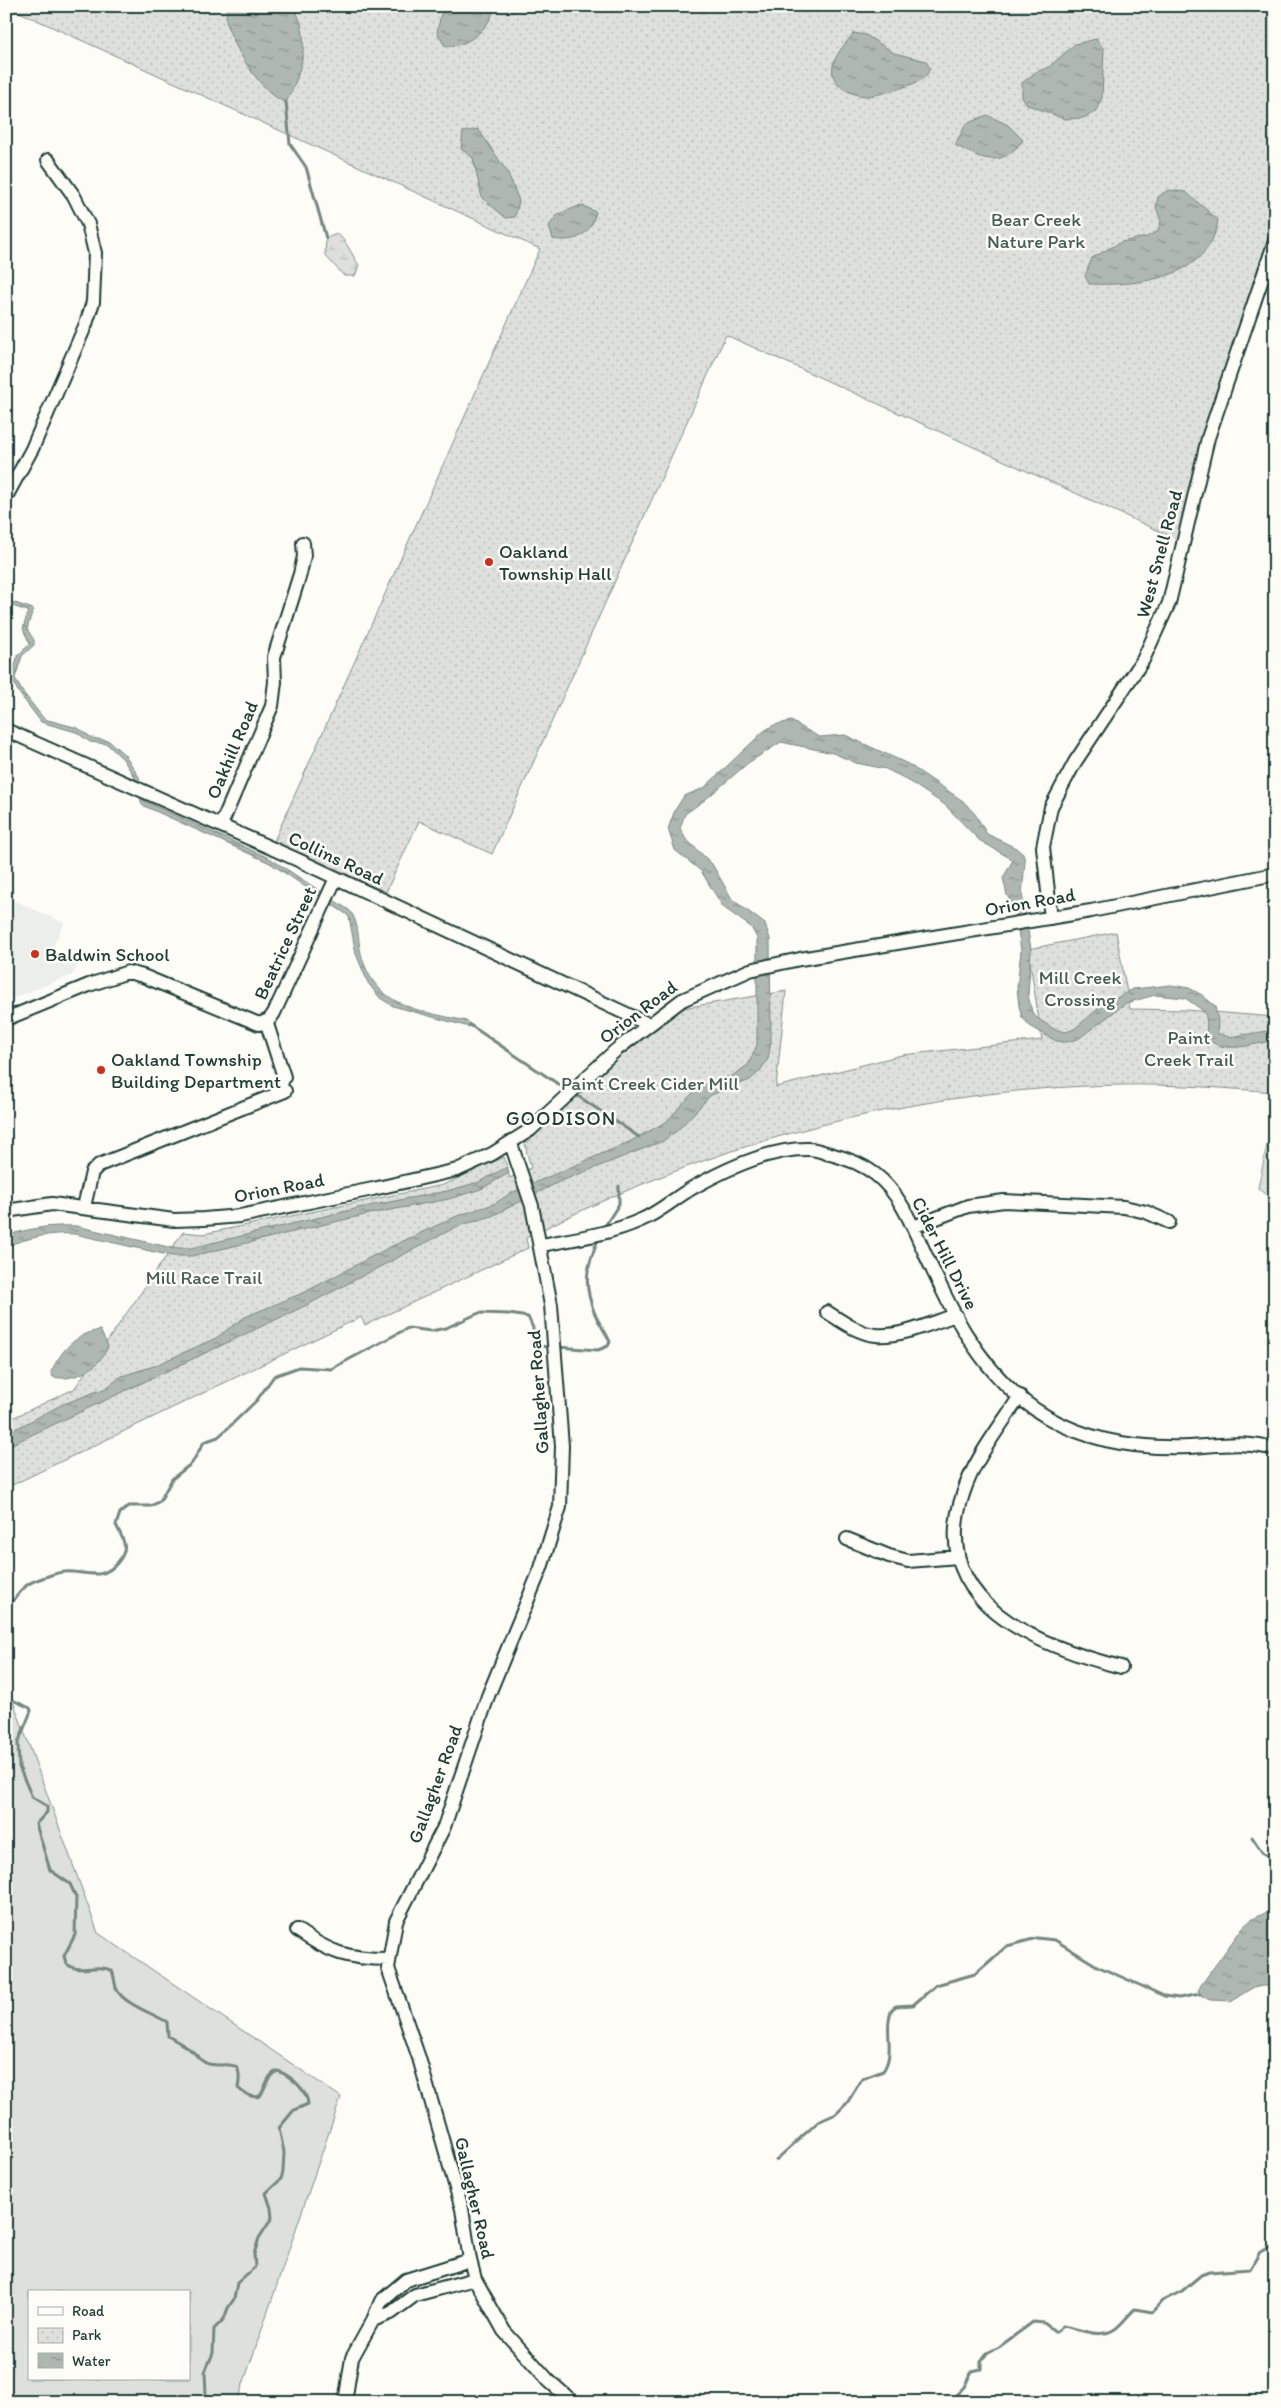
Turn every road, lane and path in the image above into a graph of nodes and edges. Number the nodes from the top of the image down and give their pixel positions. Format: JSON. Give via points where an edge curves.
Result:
{"nodes":[{"id":1,"x":48,"y":160,"type":"dead end"},
{"id":2,"x":1275,"y":241,"type":"edge"},
{"id":3,"x":6,"y":497,"type":"edge"},
{"id":4,"x":303,"y":543,"type":"dead end"},
{"id":5,"x":6,"y":730,"type":"edge"},
{"id":6,"x":221,"y":825,"type":"junction"},
{"id":7,"x":1275,"y":874,"type":"edge"},
{"id":8,"x":336,"y":878,"type":"junction"},
{"id":9,"x":1051,"y":918,"type":"junction"},
{"id":10,"x":6,"y":1019,"type":"edge"},
{"id":11,"x":266,"y":1021,"type":"junction"},
{"id":12,"x":648,"y":1024,"type":"junction"},
{"id":13,"x":511,"y":1144,"type":"junction"},
{"id":14,"x":84,"y":1207,"type":"junction"},
{"id":15,"x":6,"y":1211,"type":"edge"},
{"id":16,"x":1168,"y":1222,"type":"dead end"},
{"id":17,"x":913,"y":1227,"type":"junction"},
{"id":18,"x":541,"y":1245,"type":"junction"},
{"id":19,"x":827,"y":1312,"type":"dead end"},
{"id":20,"x":956,"y":1315,"type":"junction"},
{"id":21,"x":1020,"y":1396,"type":"junction"},
{"id":22,"x":1275,"y":1449,"type":"edge"},
{"id":23,"x":847,"y":1539,"type":"dead end"},
{"id":24,"x":958,"y":1556,"type":"junction"},
{"id":25,"x":1121,"y":1667,"type":"dead end"},
{"id":26,"x":297,"y":1930,"type":"dead end"},
{"id":27,"x":388,"y":1959,"type":"junction"},
{"id":28,"x":470,"y":2260,"type":"junction"},
{"id":29,"x":475,"y":2279,"type":"junction"},
{"id":30,"x":374,"y":2320,"type":"junction"},
{"id":31,"x":345,"y":2402,"type":"edge"},
{"id":32,"x":574,"y":2402,"type":"edge"}],
"edges":[{"from":1,"to":3,"type":"street","via":[[74,196],[88,224],[95,253],[93,302],[32,449]]},
{"from":2,"to":9,"type":"street","name":"West Snell Road","via":[[1208,438],[1169,603],[1143,660],[1075,762],[1051,807],[1043,847]]},
{"from":4,"to":6,"type":"street","name":"Oakhill Road","via":[[300,574],[274,657],[272,706]]},
{"from":5,"to":6,"type":"street","name":"Collins Road"},
{"from":6,"to":8,"type":"street","name":"Collins Road"},
{"from":7,"to":9,"type":"street","name":"Orion Road"},
{"from":8,"to":11,"type":"street","name":"Beatrice Street","via":[[274,1013]]},
{"from":8,"to":12,"type":"street","name":"Collins Road"},
{"from":9,"to":12,"type":"street","name":"Orion Road","via":[[775,963],[750,970],[682,1000]]},
{"from":10,"to":11,"type":"street","via":[[128,972],[260,1024]]},
{"from":11,"to":14,"type":"street","via":[[284,1077],[281,1092],[98,1165],[92,1172]]},
{"from":12,"to":13,"type":"street","name":"Orion Road"},
{"from":13,"to":14,"type":"street","name":"Orion Road","via":[[457,1170],[240,1216],[174,1220]]},
{"from":13,"to":18,"type":"street","name":"Gallagher Road"},
{"from":14,"to":15,"type":"street","name":"Orion Road","via":[[52,1204]]},
{"from":16,"to":17,"type":"street","via":[[1124,1207],[1004,1201],[968,1206]]},
{"from":17,"to":18,"type":"street","name":"Cider Hill Drive","via":[[889,1188],[874,1174],[853,1161],[809,1148],[758,1158],[727,1170],[641,1220],[599,1234]]},
{"from":17,"to":20,"type":"street","name":"Cider Hill Drive"},
{"from":18,"to":27,"type":"street","name":"Gallagher Road","via":[[551,1305],[562,1446],[560,1507],[544,1562],[488,1696],[444,1827],[396,1921]]},
{"from":19,"to":20,"type":"street","via":[[849,1326],[874,1335],[892,1334]]},
{"from":20,"to":21,"type":"street","name":"Cider Hill Drive","via":[[986,1363]]},
{"from":21,"to":22,"type":"street","name":"Cider Hill Drive","via":[[1046,1416],[1091,1436],[1138,1446],[1191,1447],[1237,1442]]},
{"from":21,"to":24,"type":"street","via":[[972,1472],[962,1495],[956,1524]]},
{"from":23,"to":24,"type":"street","via":[[908,1561]]},
{"from":24,"to":25,"type":"street","via":[[976,1594],[1006,1622],[1076,1656]]},
{"from":26,"to":27,"type":"street","via":[[339,1955]]},
{"from":27,"to":28,"type":"street","name":"Gallagher Road","via":[[392,1984],[419,2058],[462,2209]]},
{"from":28,"to":29,"type":"street","name":"Gallagher Road"},
{"from":28,"to":30,"type":"street","via":[[406,2280],[381,2301]]},
{"from":29,"to":30,"type":"street","via":[[416,2295],[391,2314]]},
{"from":29,"to":32,"type":"street","name":"Gallagher Road","via":[[504,2331],[549,2382]]},
{"from":30,"to":31,"type":"street","via":[[352,2358]]}]}
